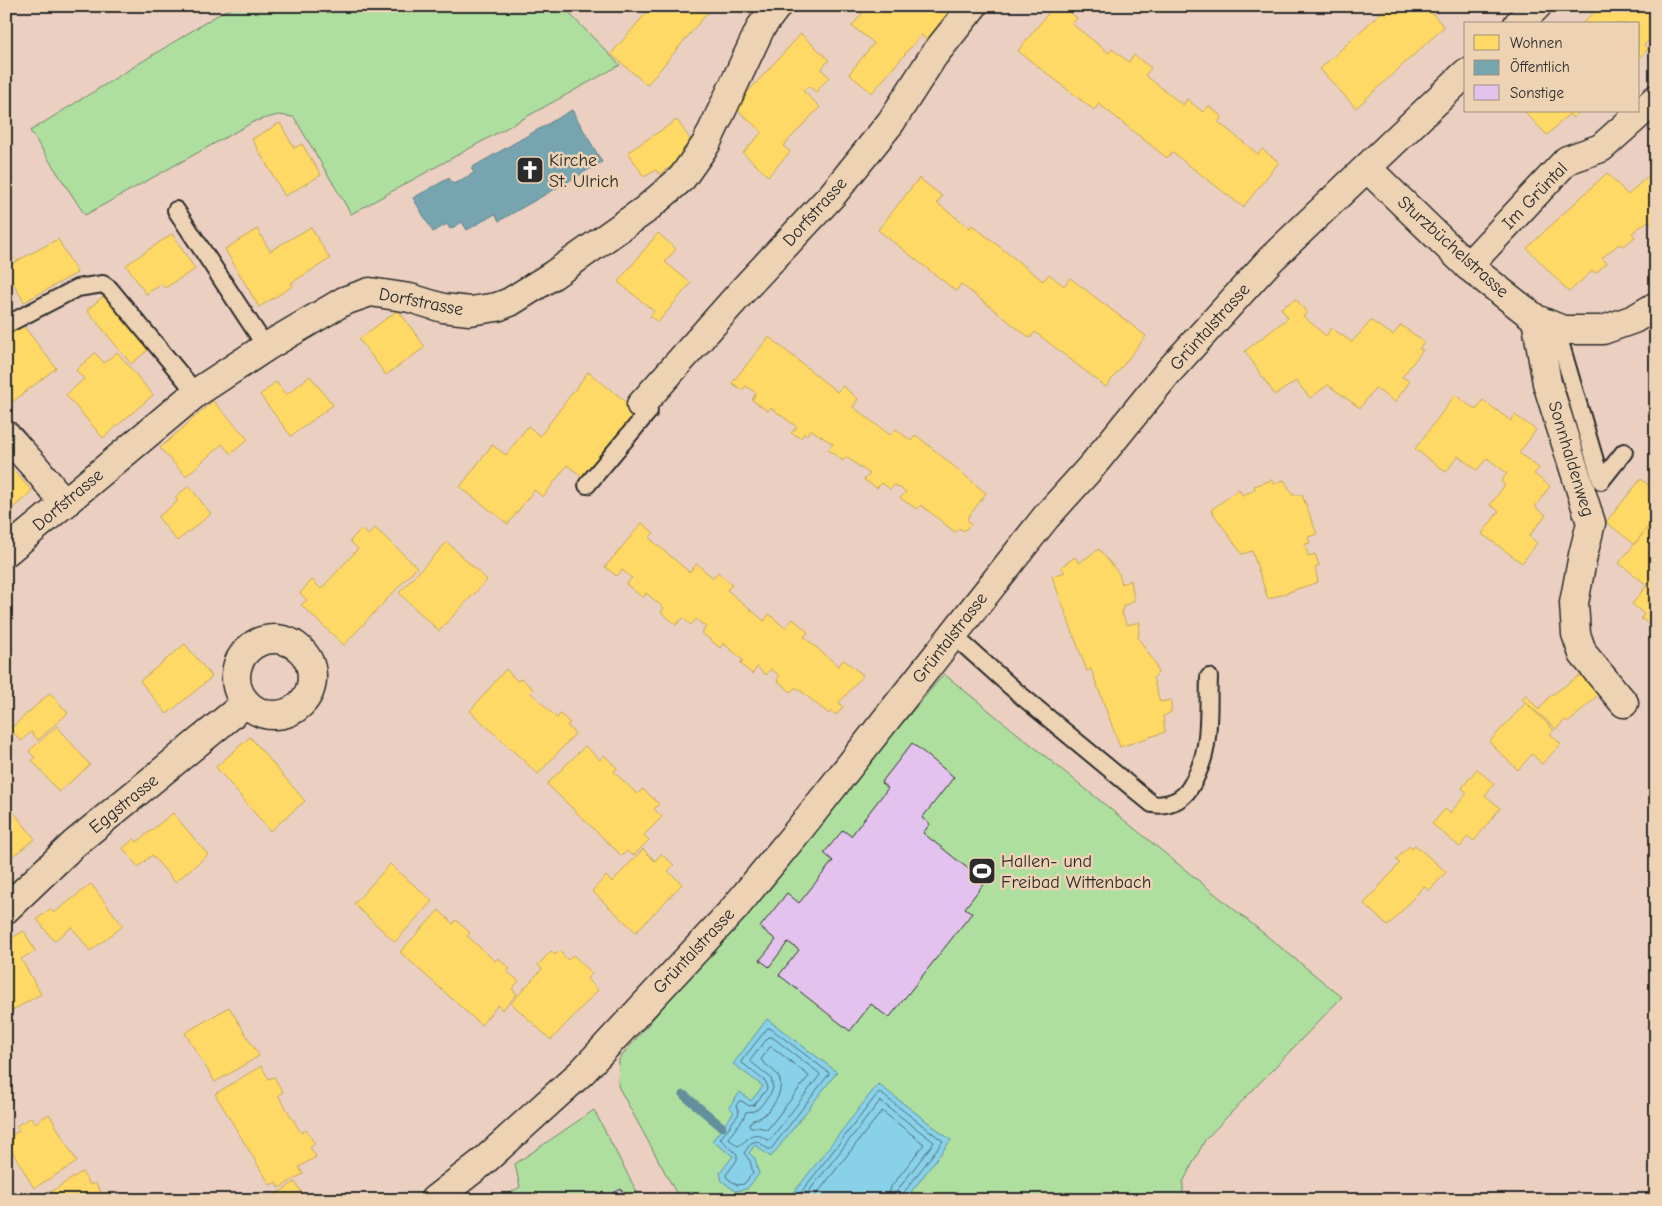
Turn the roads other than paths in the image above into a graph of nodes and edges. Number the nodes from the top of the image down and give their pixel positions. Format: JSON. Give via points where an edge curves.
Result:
{"nodes":[{"id":1,"x":777,"y":6,"type":"edge"},
{"id":2,"x":973,"y":6,"type":"edge"},
{"id":3,"x":1537,"y":6,"type":"edge"},
{"id":4,"x":1520,"y":22,"type":"edge"},
{"id":5,"x":1464,"y":76,"type":"edge"},
{"id":6,"x":1656,"y":99,"type":"edge"},
{"id":7,"x":1367,"y":168,"type":"junction"},
{"id":8,"x":176,"y":210,"type":"dead end"},
{"id":9,"x":1468,"y":266,"type":"junction"},
{"id":10,"x":1656,"y":306,"type":"edge"},
{"id":11,"x":1546,"y":324,"type":"junction"},
{"id":12,"x":6,"y":325,"type":"edge"},
{"id":13,"x":266,"y":347,"type":"junction"},
{"id":14,"x":196,"y":393,"type":"junction"},
{"id":15,"x":641,"y":405,"type":"joint"},
{"id":16,"x":6,"y":435,"type":"edge"},
{"id":17,"x":1624,"y":452,"type":"dead end"},
{"id":18,"x":587,"y":485,"type":"dead end"},
{"id":19,"x":65,"y":504,"type":"junction"},
{"id":20,"x":6,"y":552,"type":"edge"},
{"id":21,"x":953,"y":635,"type":"junction"},
{"id":22,"x":1209,"y":677,"type":"dead end"},
{"id":23,"x":246,"y":703,"type":"dead end"},
{"id":24,"x":1624,"y":703,"type":"dead end"},
{"id":25,"x":6,"y":909,"type":"edge"},
{"id":26,"x":434,"y":1200,"type":"edge"}],
"edges":[{"from":1,"to":13,"type":"street","name":"Dorfstrasse","via":[[761,27],[706,144],[682,178],[645,210],[553,275],[510,302],[470,311],[370,292],[344,302]]},
{"from":2,"to":15,"type":"street","name":"Dorfstrasse","via":[[934,55],[892,122],[833,194]]},
{"from":3,"to":4,"type":"street"},
{"from":5,"to":7,"type":"street","name":"Grüntalstrasse"},
{"from":6,"to":9,"type":"street","name":"Im Grüntal","via":[[1601,148],[1568,160]]},
{"from":7,"to":9,"type":"street","name":"Sturzbüchelstrasse"},
{"from":7,"to":21,"type":"street","name":"Grüntalstrasse","via":[[1271,259],[1170,372],[1046,517]]},
{"from":8,"to":13,"type":"lane"},
{"from":9,"to":11,"type":"street","name":"Sturzbüchelstrasse"},
{"from":10,"to":11,"type":"street","via":[[1634,320],[1603,330],[1585,331]]},
{"from":11,"to":17,"type":"lane","via":[[1601,481]]},
{"from":11,"to":24,"type":"street","name":"Sonnhaldenweg","via":[[1547,383],[1591,523],[1574,603],[1576,634],[1583,654]]},
{"from":12,"to":14,"type":"lane","via":[[77,288],[103,284]]},
{"from":13,"to":14,"type":"street","name":"Dorfstrasse"},
{"from":14,"to":19,"type":"street","name":"Dorfstrasse"},
{"from":15,"to":18,"type":"lane","via":[[649,411]]},
{"from":16,"to":19,"type":"street"},
{"from":19,"to":20,"type":"street","name":"Dorfstrasse"},
{"from":21,"to":22,"type":"lane","via":[[1152,804],[1170,803],[1184,796],[1195,778],[1205,751]]},
{"from":21,"to":26,"type":"street","name":"Grüntalstrasse","via":[[733,910],[582,1072],[484,1161]]},
{"from":23,"to":25,"type":"street","name":"Eggstrasse","via":[[74,844]]}]}
